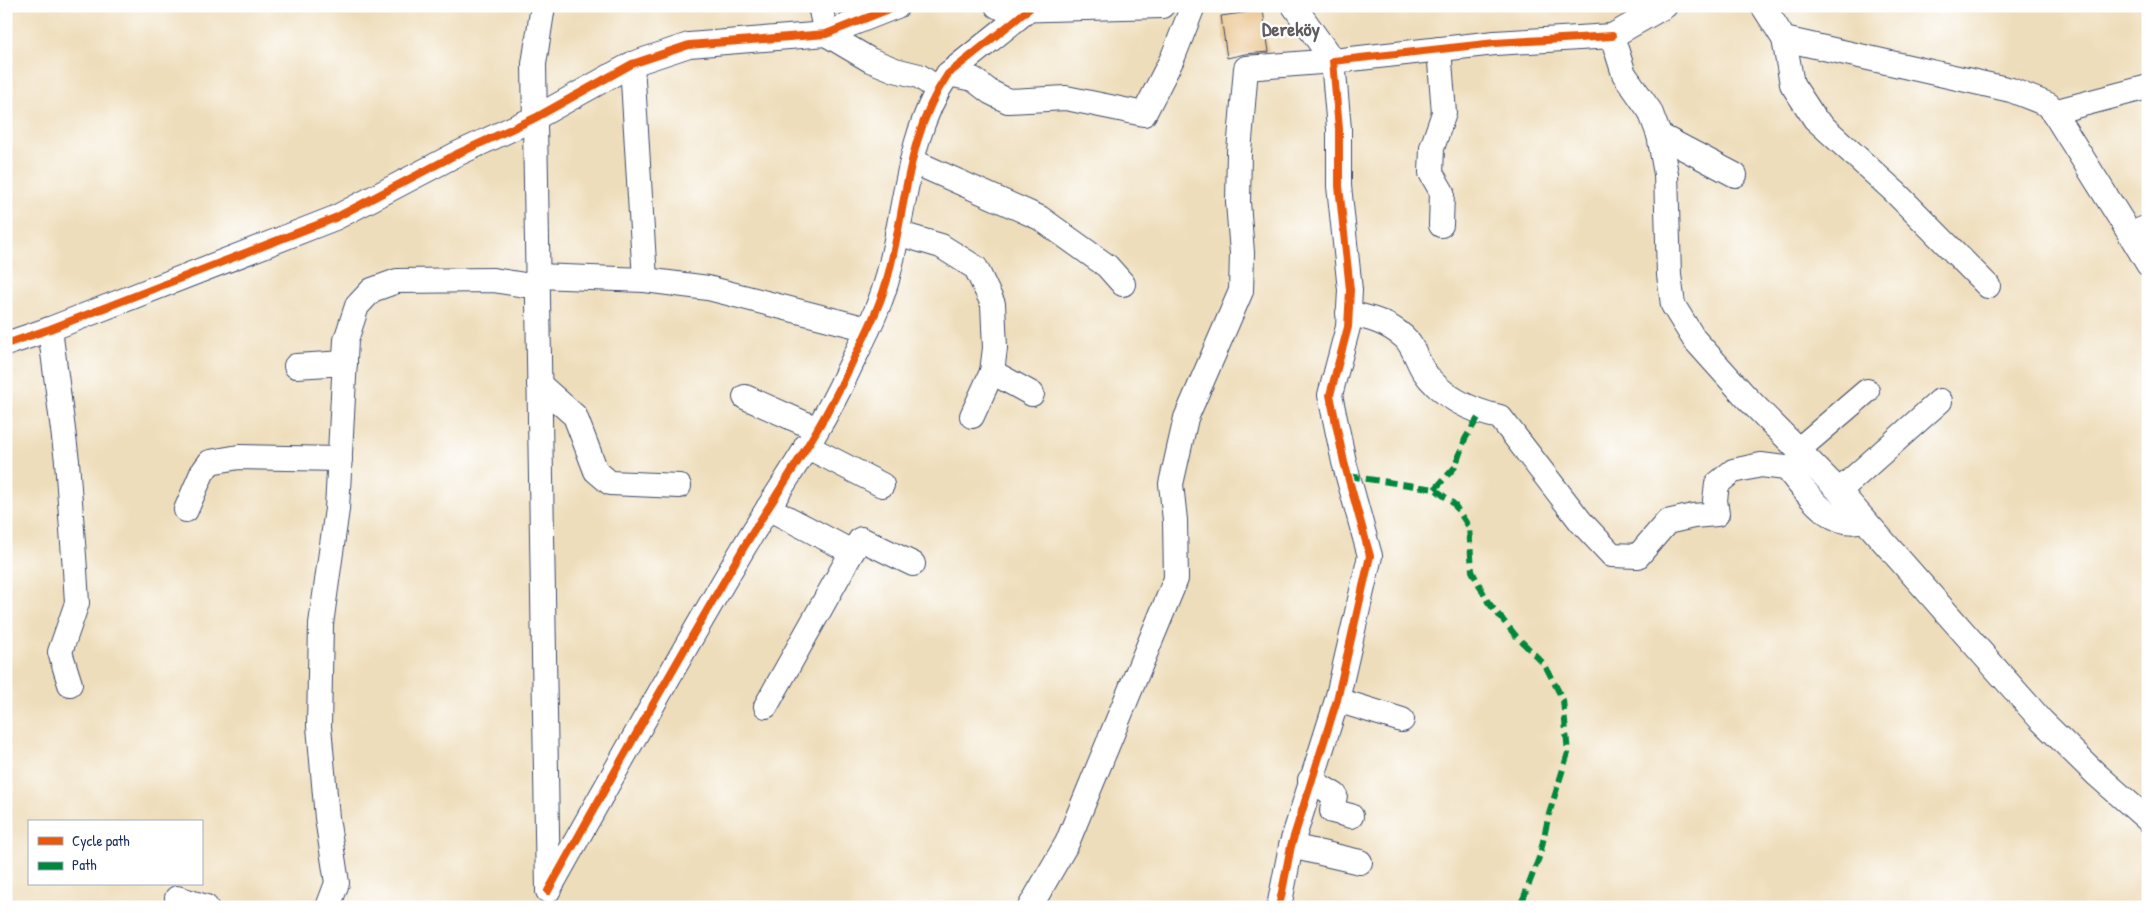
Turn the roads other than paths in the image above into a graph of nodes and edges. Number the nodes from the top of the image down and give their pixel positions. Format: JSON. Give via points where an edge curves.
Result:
{"nodes":[{"id":1,"x":542,"y":6,"type":"edge"},
{"id":2,"x":820,"y":6,"type":"edge"},
{"id":3,"x":997,"y":6,"type":"edge"},
{"id":4,"x":1162,"y":6,"type":"edge"},
{"id":5,"x":1193,"y":6,"type":"edge"},
{"id":6,"x":1294,"y":6,"type":"edge"},
{"id":7,"x":1665,"y":6,"type":"edge"},
{"id":8,"x":1763,"y":6,"type":"edge"},
{"id":9,"x":893,"y":7,"type":"edge"},
{"id":10,"x":1029,"y":9,"type":"junction"},
{"id":11,"x":826,"y":34,"type":"junction"},
{"id":12,"x":1612,"y":36,"type":"junction"},
{"id":13,"x":1784,"y":39,"type":"junction"},
{"id":14,"x":1439,"y":49,"type":"junction"},
{"id":15,"x":1333,"y":61,"type":"junction"},
{"id":16,"x":632,"y":64,"type":"junction"},
{"id":17,"x":943,"y":82,"type":"junction"},
{"id":18,"x":2148,"y":86,"type":"edge"},
{"id":19,"x":2053,"y":112,"type":"junction"},
{"id":20,"x":535,"y":118,"type":"junction"},
{"id":21,"x":1659,"y":136,"type":"junction"},
{"id":22,"x":912,"y":161,"type":"junction"},
{"id":23,"x":1735,"y":175,"type":"dead end"},
{"id":24,"x":1441,"y":226,"type":"dead end"},
{"id":25,"x":2139,"y":231,"type":"edge"},
{"id":26,"x":897,"y":233,"type":"junction"},
{"id":27,"x":2148,"y":264,"type":"edge"},
{"id":28,"x":645,"y":280,"type":"junction"},
{"id":29,"x":537,"y":282,"type":"junction"},
{"id":30,"x":1123,"y":284,"type":"dead end"},
{"id":31,"x":1988,"y":286,"type":"dead end"},
{"id":32,"x":1348,"y":313,"type":"junction"},
{"id":33,"x":50,"y":329,"type":"junction"},
{"id":34,"x":868,"y":329,"type":"junction"},
{"id":35,"x":6,"y":344,"type":"edge"},
{"id":36,"x":345,"y":363,"type":"junction"},
{"id":37,"x":296,"y":366,"type":"dead end"},
{"id":38,"x":992,"y":372,"type":"junction"},
{"id":39,"x":539,"y":384,"type":"junction"},
{"id":40,"x":1867,"y":392,"type":"dead end"},
{"id":41,"x":1032,"y":394,"type":"dead end"},
{"id":42,"x":745,"y":396,"type":"dead end"},
{"id":43,"x":1940,"y":401,"type":"dead end"},
{"id":44,"x":972,"y":416,"type":"dead end"},
{"id":45,"x":812,"y":438,"type":"junction"},
{"id":46,"x":1798,"y":450,"type":"junction"},
{"id":47,"x":340,"y":459,"type":"junction"},
{"id":48,"x":882,"y":485,"type":"dead end"},
{"id":49,"x":679,"y":486,"type":"dead end"},
{"id":50,"x":1839,"y":491,"type":"junction"},
{"id":51,"x":768,"y":508,"type":"junction"},
{"id":52,"x":186,"y":510,"type":"dead end"},
{"id":53,"x":1863,"y":520,"type":"junction"},
{"id":54,"x":852,"y":552,"type":"junction"},
{"id":55,"x":913,"y":564,"type":"dead end"},
{"id":56,"x":70,"y":684,"type":"dead end"},
{"id":57,"x":1337,"y":700,"type":"junction"},
{"id":58,"x":766,"y":706,"type":"dead end"},
{"id":59,"x":1402,"y":720,"type":"dead end"},
{"id":60,"x":1310,"y":780,"type":"junction"},
{"id":61,"x":1351,"y":816,"type":"dead end"},
{"id":62,"x":2148,"y":820,"type":"edge"},
{"id":63,"x":1291,"y":846,"type":"junction"},
{"id":64,"x":1360,"y":862,"type":"dead end"},
{"id":65,"x":176,"y":898,"type":"dead end"},
{"id":66,"x":548,"y":899,"type":"edge"},
{"id":67,"x":206,"y":907,"type":"edge"},
{"id":68,"x":328,"y":907,"type":"edge"},
{"id":69,"x":1030,"y":907,"type":"edge"},
{"id":70,"x":1278,"y":907,"type":"edge"}],
"edges":[{"from":1,"to":20,"type":"street","via":[[534,64]]},
{"from":2,"to":11,"type":"street"},
{"from":3,"to":10,"type":"street","via":[[1009,10]]},
{"from":4,"to":10,"type":"street"},
{"from":5,"to":17,"type":"street","via":[[1173,57],[1144,114],[1066,98],[1008,101],[973,79]]},
{"from":6,"to":15,"type":"street"},
{"from":7,"to":12,"type":"street"},
{"from":8,"to":13,"type":"street"},
{"from":9,"to":11,"type":"street"},
{"from":10,"to":17,"type":"street"},
{"from":11,"to":16,"type":"street","via":[[689,45]]},
{"from":11,"to":17,"type":"street","via":[[870,60]]},
{"from":12,"to":14,"type":"street"},
{"from":12,"to":21,"type":"street","via":[[1624,74],[1650,111]]},
{"from":13,"to":19,"type":"street","via":[[2010,90],[2049,105]]},
{"from":13,"to":31,"type":"street","via":[[1792,84],[1815,119]]},
{"from":14,"to":15,"type":"street"},
{"from":14,"to":24,"type":"street","via":[[1444,113],[1432,148],[1431,173],[1442,192]]},
{"from":15,"to":32,"type":"street","via":[[1339,129],[1339,186],[1350,290]]},
{"from":15,"to":69,"type":"street","via":[[1246,68],[1238,169],[1241,291],[1186,418],[1171,484],[1176,579],[1066,843]]},
{"from":16,"to":20,"type":"street"},
{"from":16,"to":28,"type":"street"},
{"from":17,"to":22,"type":"street"},
{"from":18,"to":19,"type":"street"},
{"from":19,"to":25,"type":"street"},
{"from":20,"to":29,"type":"street"},
{"from":20,"to":33,"type":"street","via":[[457,154],[335,218]]},
{"from":21,"to":23,"type":"street"},
{"from":21,"to":46,"type":"street","via":[[1666,174],[1673,305],[1694,339]]},
{"from":22,"to":26,"type":"street"},
{"from":22,"to":30,"type":"street","via":[[1040,218],[1107,266]]},
{"from":25,"to":27,"type":"street"},
{"from":26,"to":34,"type":"street","via":[[889,274]]},
{"from":26,"to":38,"type":"street","via":[[941,246],[976,268],[993,304]]},
{"from":28,"to":29,"type":"street"},
{"from":28,"to":34,"type":"street","via":[[708,288]]},
{"from":29,"to":36,"type":"street","via":[[397,281],[372,290],[357,306],[346,340]]},
{"from":29,"to":39,"type":"street"},
{"from":32,"to":53,"type":"street","via":[[1379,320],[1405,338],[1424,372],[1443,393],[1481,413],[1500,417],[1612,555],[1638,556],[1667,522],[1717,514],[1717,484],[1733,471],[1761,465],[1786,468],[1833,518],[1853,523]]},
{"from":32,"to":57,"type":"street","via":[[1348,327],[1330,395],[1344,462],[1370,556]]},
{"from":33,"to":35,"type":"street"},
{"from":33,"to":56,"type":"street","via":[[67,462],[77,603],[60,652]]},
{"from":34,"to":45,"type":"street","via":[[835,400]]},
{"from":36,"to":37,"type":"street"},
{"from":36,"to":47,"type":"street"},
{"from":38,"to":41,"type":"street"},
{"from":38,"to":44,"type":"street"},
{"from":39,"to":49,"type":"street","via":[[575,416],[596,471],[610,483]]},
{"from":39,"to":66,"type":"street"},
{"from":40,"to":46,"type":"street"},
{"from":42,"to":45,"type":"street"},
{"from":43,"to":50,"type":"street"},
{"from":45,"to":48,"type":"street"},
{"from":45,"to":51,"type":"street"},
{"from":46,"to":50,"type":"street"},
{"from":47,"to":52,"type":"street","via":[[239,457],[210,462]]},
{"from":47,"to":68,"type":"street","via":[[337,509],[321,624],[319,726],[327,818],[337,883]]},
{"from":50,"to":53,"type":"street"},
{"from":51,"to":54,"type":"street"},
{"from":51,"to":66,"type":"street","via":[[647,713]]},
{"from":53,"to":62,"type":"street","via":[[2041,720]]},
{"from":54,"to":55,"type":"street","via":[[861,539]]},
{"from":54,"to":58,"type":"street"},
{"from":57,"to":59,"type":"street"},
{"from":57,"to":60,"type":"street"},
{"from":60,"to":61,"type":"street","via":[[1335,795],[1332,811]]},
{"from":60,"to":63,"type":"street"},
{"from":63,"to":64,"type":"street"},
{"from":63,"to":70,"type":"street"},
{"from":65,"to":67,"type":"street"}]}
